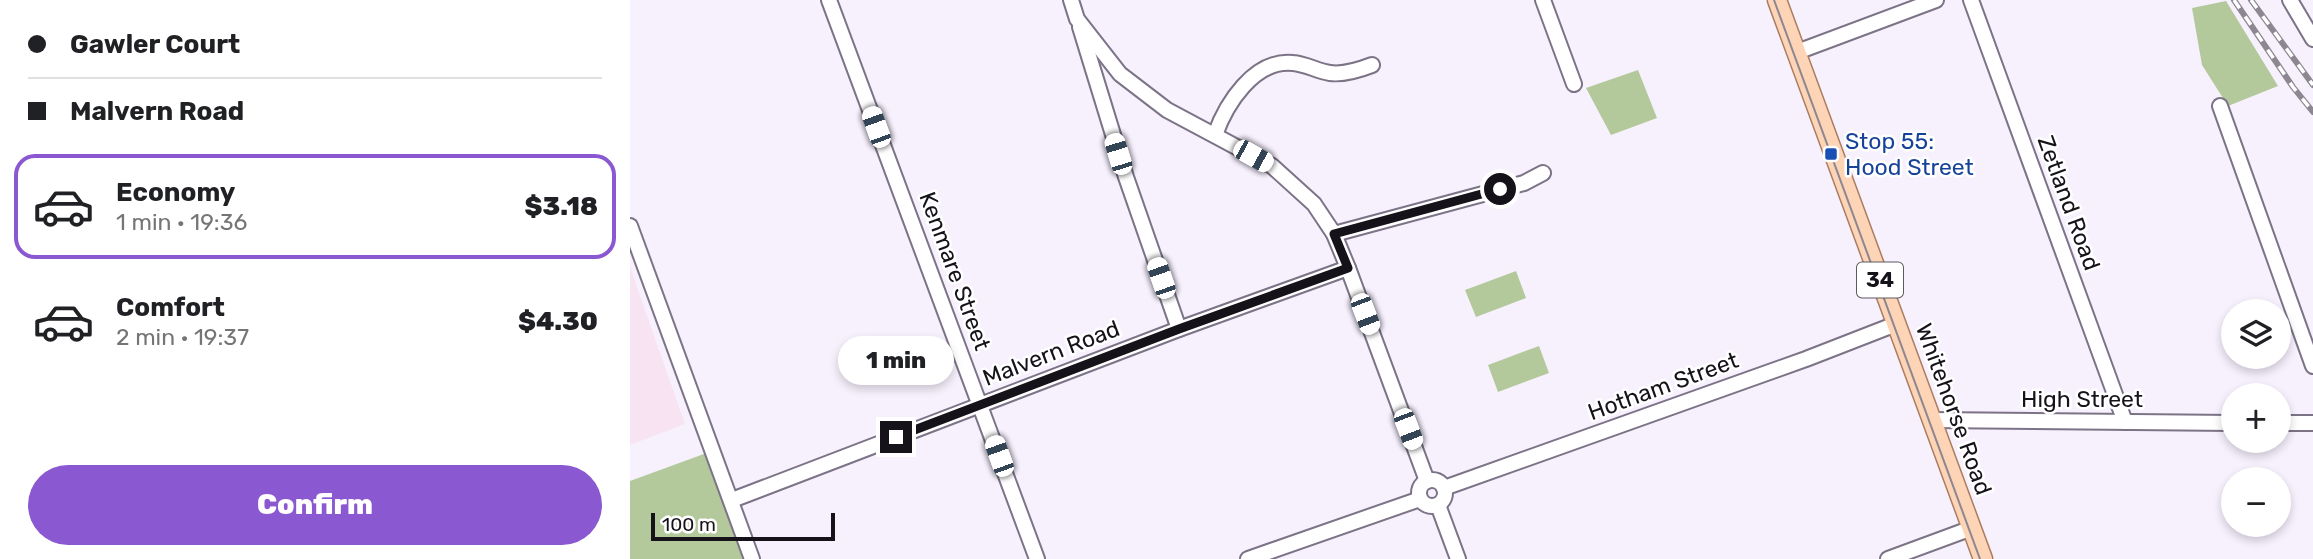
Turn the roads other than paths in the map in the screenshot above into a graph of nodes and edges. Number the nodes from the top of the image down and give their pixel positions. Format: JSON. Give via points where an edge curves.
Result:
{"nodes":[{"id":1,"x":829,"y":0,"type":"edge"},
{"id":2,"x":1070,"y":0,"type":"edge"},
{"id":3,"x":1543,"y":0,"type":"edge"},
{"id":4,"x":1777,"y":0,"type":"edge"},
{"id":5,"x":1936,"y":0,"type":"edge"},
{"id":6,"x":1962,"y":0,"type":"edge"},
{"id":7,"x":1970,"y":0,"type":"edge"},
{"id":8,"x":2290,"y":0,"type":"edge"},
{"id":9,"x":1077,"y":19,"type":"junction"},
{"id":10,"x":2313,"y":39,"type":"edge"},
{"id":11,"x":1797,"y":52,"type":"junction"},
{"id":12,"x":1372,"y":65,"type":"dead end"},
{"id":13,"x":1574,"y":84,"type":"dead end"},
{"id":14,"x":2220,"y":106,"type":"dead end"},
{"id":15,"x":1215,"y":135,"type":"junction"},
{"id":16,"x":1543,"y":173,"type":"dead end"},
{"id":17,"x":630,"y":226,"type":"edge"},
{"id":18,"x":1334,"y":234,"type":"junction"},
{"id":19,"x":1348,"y":268,"type":"junction"},
{"id":20,"x":1896,"y":324,"type":"junction"},
{"id":21,"x":1179,"y":329,"type":"junction"},
{"id":22,"x":2313,"y":366,"type":"edge"},
{"id":23,"x":980,"y":405,"type":"junction"},
{"id":24,"x":1931,"y":420,"type":"junction"},
{"id":25,"x":2125,"y":422,"type":"junction"},
{"id":26,"x":2221,"y":423,"type":"edge"},
{"id":27,"x":2291,"y":423,"type":"edge"},
{"id":28,"x":2313,"y":423,"type":"edge"},
{"id":29,"x":1427,"y":481,"type":"junction"},
{"id":30,"x":1444,"y":488,"type":"junction"},
{"id":31,"x":1420,"y":499,"type":"junction"},
{"id":32,"x":732,"y":500,"type":"junction"},
{"id":33,"x":1438,"y":505,"type":"junction"},
{"id":34,"x":1972,"y":528,"type":"junction"},
{"id":35,"x":752,"y":559,"type":"edge"},
{"id":36,"x":1037,"y":559,"type":"edge"},
{"id":37,"x":1248,"y":559,"type":"edge"},
{"id":38,"x":1458,"y":559,"type":"edge"},
{"id":39,"x":1888,"y":559,"type":"edge"},
{"id":40,"x":1983,"y":559,"type":"edge"}],
"edges":[{"from":1,"to":23,"type":"street","name":"Kenmare Street"},
{"from":2,"to":9,"type":"street"},
{"from":3,"to":13,"type":"street"},
{"from":4,"to":11,"type":"main road","name":"Whitehorse Road","number":"34"},
{"from":5,"to":11,"type":"street"},
{"from":6,"to":7,"type":"street"},
{"from":7,"to":25,"type":"street","name":"Zetland Road"},
{"from":8,"to":10,"type":"street"},
{"from":9,"to":15,"type":"street","via":[[1120,74],[1167,110]]},
{"from":9,"to":21,"type":"street","via":[[1125,177]]},
{"from":11,"to":20,"type":"main road","name":"Whitehorse Road","number":"34"},
{"from":12,"to":15,"type":"street","via":[[1337,73],[1296,63],[1274,66],[1241,89],[1226,107]]},
{"from":14,"to":22,"type":"street"},
{"from":15,"to":18,"type":"street","via":[[1272,166],[1314,204]]},
{"from":16,"to":18,"type":"street","via":[[1524,183]]},
{"from":17,"to":32,"type":"street"},
{"from":18,"to":19,"type":"street"},
{"from":19,"to":21,"type":"street","name":"Malvern Road"},
{"from":19,"to":29,"type":"street"},
{"from":20,"to":24,"type":"main road","name":"Whitehorse Road","number":"34"},
{"from":20,"to":30,"type":"street","name":"Hotham Street"},
{"from":21,"to":23,"type":"street","name":"Malvern Road"},
{"from":23,"to":32,"type":"street","name":"Malvern Road"},
{"from":23,"to":36,"type":"street","name":"Kenmare Street"},
{"from":24,"to":25,"type":"street","name":"High Street"},
{"from":24,"to":34,"type":"main road","name":"Whitehorse Road","number":"34"},
{"from":25,"to":26,"type":"street","name":"High Street"},
{"from":27,"to":28,"type":"street"},
{"from":29,"to":30,"type":"street","via":[[1437,481]]},
{"from":29,"to":31,"type":"street","via":[[1420,488]]},
{"from":30,"to":33,"type":"street"},
{"from":31,"to":33,"type":"street","via":[[1428,506]]},
{"from":31,"to":37,"type":"street"},
{"from":32,"to":35,"type":"street"},
{"from":33,"to":38,"type":"street"},
{"from":34,"to":39,"type":"street"},
{"from":34,"to":40,"type":"main road","name":"Whitehorse Road","number":"34"}]}
